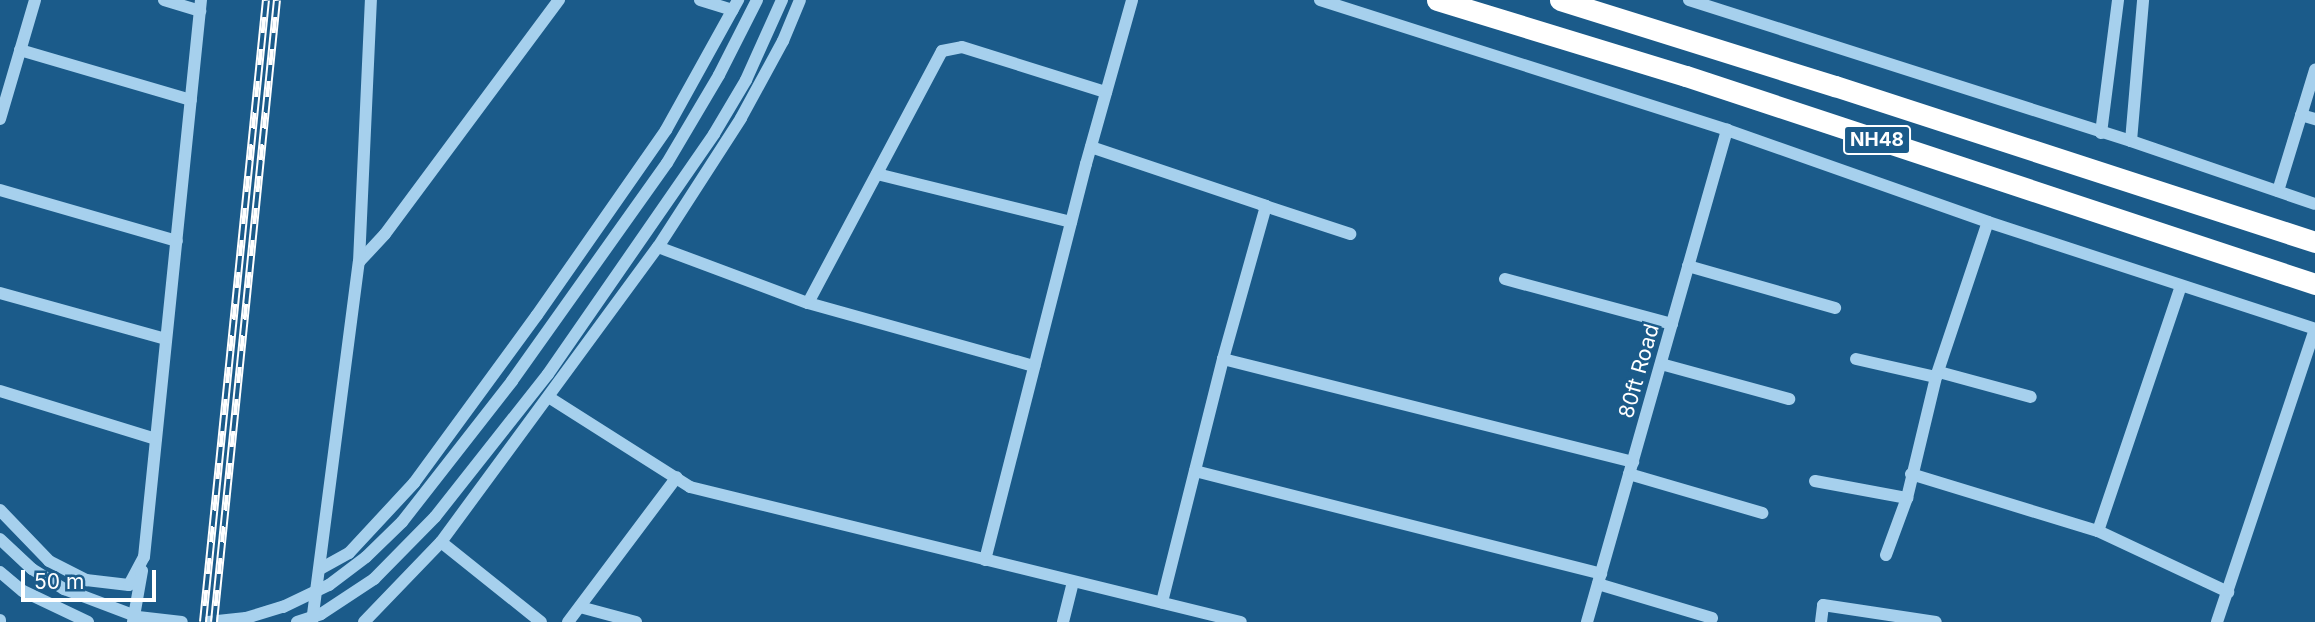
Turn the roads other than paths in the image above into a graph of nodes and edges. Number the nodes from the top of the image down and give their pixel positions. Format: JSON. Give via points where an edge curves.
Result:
{"nodes":[{"id":1,"x":35,"y":0,"type":"edge"},
{"id":2,"x":163,"y":0,"type":"edge"},
{"id":3,"x":371,"y":0,"type":"edge"},
{"id":4,"x":559,"y":0,"type":"edge"},
{"id":5,"x":700,"y":0,"type":"edge"},
{"id":6,"x":757,"y":0,"type":"edge"},
{"id":7,"x":782,"y":0,"type":"edge"},
{"id":8,"x":800,"y":0,"type":"edge"},
{"id":9,"x":1132,"y":0,"type":"edge"},
{"id":10,"x":1320,"y":0,"type":"edge"},
{"id":11,"x":1437,"y":0,"type":"edge"},
{"id":12,"x":1560,"y":0,"type":"edge"},
{"id":13,"x":1689,"y":0,"type":"edge"},
{"id":14,"x":2119,"y":0,"type":"edge"},
{"id":15,"x":2143,"y":0,"type":"edge"},
{"id":16,"x":735,"y":5,"type":"edge"},
{"id":17,"x":201,"y":6,"type":"edge"},
{"id":18,"x":19,"y":50,"type":"junction"},
{"id":19,"x":2315,"y":70,"type":"edge"},
{"id":20,"x":1106,"y":92,"type":"junction"},
{"id":21,"x":191,"y":100,"type":"junction"},
{"id":22,"x":2301,"y":115,"type":"junction"},
{"id":23,"x":0,"y":119,"type":"edge"},
{"id":24,"x":2315,"y":119,"type":"edge"},
{"id":25,"x":1727,"y":130,"type":"junction"},
{"id":26,"x":2101,"y":133,"type":"junction"},
{"id":27,"x":2131,"y":141,"type":"junction"},
{"id":28,"x":1091,"y":147,"type":"junction"},
{"id":29,"x":877,"y":174,"type":"junction"},
{"id":30,"x":0,"y":190,"type":"edge"},
{"id":31,"x":2278,"y":191,"type":"junction"},
{"id":32,"x":2315,"y":204,"type":"edge"},
{"id":33,"x":1262,"y":205,"type":"junction"},
{"id":34,"x":1071,"y":222,"type":"junction"},
{"id":35,"x":1988,"y":222,"type":"junction"},
{"id":36,"x":1350,"y":234,"type":"dead end"},
{"id":37,"x":177,"y":241,"type":"junction"},
{"id":38,"x":2315,"y":243,"type":"edge"},
{"id":39,"x":659,"y":247,"type":"junction"},
{"id":40,"x":359,"y":262,"type":"junction"},
{"id":41,"x":1688,"y":266,"type":"junction"},
{"id":42,"x":1505,"y":279,"type":"dead end"},
{"id":43,"x":2315,"y":284,"type":"edge"},
{"id":44,"x":2181,"y":286,"type":"junction"},
{"id":45,"x":0,"y":293,"type":"edge"},
{"id":46,"x":808,"y":303,"type":"junction"},
{"id":47,"x":1835,"y":308,"type":"dead end"},
{"id":48,"x":1672,"y":324,"type":"junction"},
{"id":49,"x":2315,"y":329,"type":"edge"},
{"id":50,"x":166,"y":339,"type":"junction"},
{"id":51,"x":1223,"y":359,"type":"junction"},
{"id":52,"x":1856,"y":359,"type":"dead end"},
{"id":53,"x":1661,"y":364,"type":"junction"},
{"id":54,"x":1034,"y":366,"type":"junction"},
{"id":55,"x":1937,"y":374,"type":"junction"},
{"id":56,"x":0,"y":391,"type":"edge"},
{"id":57,"x":2031,"y":397,"type":"dead end"},
{"id":58,"x":550,"y":398,"type":"junction"},
{"id":59,"x":1789,"y":399,"type":"dead end"},
{"id":60,"x":156,"y":439,"type":"junction"},
{"id":61,"x":1631,"y":468,"type":"junction"},
{"id":62,"x":1195,"y":471,"type":"junction"},
{"id":63,"x":1911,"y":474,"type":"junction"},
{"id":64,"x":677,"y":477,"type":"junction"},
{"id":65,"x":1815,"y":481,"type":"dead end"},
{"id":66,"x":1907,"y":498,"type":"junction"},
{"id":67,"x":1,"y":511,"type":"edge"},
{"id":68,"x":1762,"y":513,"type":"dead end"},
{"id":69,"x":0,"y":528,"type":"edge"},
{"id":70,"x":2098,"y":531,"type":"junction"},
{"id":71,"x":0,"y":539,"type":"edge"},
{"id":72,"x":441,"y":542,"type":"junction"},
{"id":73,"x":1886,"y":555,"type":"dead end"},
{"id":74,"x":144,"y":556,"type":"junction"},
{"id":75,"x":985,"y":561,"type":"junction"},
{"id":76,"x":320,"y":569,"type":"junction"},
{"id":77,"x":0,"y":572,"type":"edge"},
{"id":78,"x":1600,"y":579,"type":"junction"},
{"id":79,"x":1073,"y":582,"type":"junction"},
{"id":80,"x":2228,"y":592,"type":"junction"},
{"id":81,"x":1162,"y":603,"type":"junction"},
{"id":82,"x":580,"y":607,"type":"junction"},
{"id":83,"x":1712,"y":618,"type":"dead end"},
{"id":84,"x":1217,"y":619,"type":"edge"},
{"id":85,"x":88,"y":622,"type":"edge"},
{"id":86,"x":133,"y":622,"type":"edge"},
{"id":87,"x":182,"y":622,"type":"edge"},
{"id":88,"x":208,"y":622,"type":"edge"},
{"id":89,"x":297,"y":622,"type":"edge"},
{"id":90,"x":312,"y":622,"type":"edge"},
{"id":91,"x":364,"y":622,"type":"edge"},
{"id":92,"x":541,"y":622,"type":"edge"},
{"id":93,"x":568,"y":622,"type":"edge"},
{"id":94,"x":636,"y":622,"type":"edge"},
{"id":95,"x":1063,"y":622,"type":"edge"},
{"id":96,"x":1241,"y":622,"type":"edge"},
{"id":97,"x":1587,"y":622,"type":"edge"},
{"id":98,"x":1821,"y":622,"type":"edge"},
{"id":99,"x":1936,"y":622,"type":"edge"},
{"id":100,"x":2217,"y":622,"type":"edge"}],
"edges":[{"from":1,"to":18,"type":"street"},
{"from":2,"to":17,"type":"street"},
{"from":3,"to":40,"type":"street"},
{"from":4,"to":40,"type":"street","via":[[385,234]]},
{"from":5,"to":16,"type":"street"},
{"from":6,"to":88,"type":"street","via":[[719,75],[659,174],[512,381],[402,522],[329,586],[283,607],[246,618]]},
{"from":7,"to":89,"type":"street","via":[[746,80],[548,374],[435,517],[374,579],[321,614]]},
{"from":8,"to":39,"type":"street","via":[[740,118]]},
{"from":9,"to":20,"type":"street"},
{"from":10,"to":25,"type":"street"},
{"from":11,"to":43,"type":"highway","number":"NH48","via":[[1686,76]]},
{"from":12,"to":38,"type":"highway","number":"NH48"},
{"from":13,"to":26,"type":"street"},
{"from":14,"to":26,"type":"street"},
{"from":15,"to":27,"type":"street"},
{"from":16,"to":76,"type":"street","via":[[640,169],[421,473],[349,553]]},
{"from":17,"to":21,"type":"street"},
{"from":18,"to":21,"type":"street"},
{"from":18,"to":23,"type":"street"},
{"from":19,"to":22,"type":"street"},
{"from":20,"to":28,"type":"street"},
{"from":20,"to":29,"type":"street","via":[[962,47],[942,51]]},
{"from":21,"to":37,"type":"street"},
{"from":22,"to":24,"type":"street"},
{"from":22,"to":31,"type":"street"},
{"from":25,"to":35,"type":"street"},
{"from":25,"to":41,"type":"street","name":"80ft Road"},
{"from":26,"to":27,"type":"street"},
{"from":27,"to":31,"type":"street"},
{"from":28,"to":33,"type":"street"},
{"from":28,"to":34,"type":"street"},
{"from":29,"to":34,"type":"street"},
{"from":29,"to":46,"type":"street"},
{"from":30,"to":37,"type":"street"},
{"from":31,"to":32,"type":"street"},
{"from":33,"to":36,"type":"street"},
{"from":33,"to":51,"type":"street","via":[[1266,206]]},
{"from":34,"to":54,"type":"street"},
{"from":35,"to":44,"type":"street"},
{"from":35,"to":55,"type":"street"},
{"from":37,"to":50,"type":"street"},
{"from":39,"to":46,"type":"street"},
{"from":39,"to":58,"type":"street"},
{"from":40,"to":76,"type":"street"},
{"from":41,"to":47,"type":"street"},
{"from":41,"to":48,"type":"street","name":"80ft Road"},
{"from":42,"to":48,"type":"street"},
{"from":44,"to":49,"type":"street"},
{"from":44,"to":70,"type":"street"},
{"from":45,"to":50,"type":"street"},
{"from":46,"to":54,"type":"street"},
{"from":48,"to":53,"type":"street","name":"80ft Road"},
{"from":49,"to":80,"type":"street"},
{"from":50,"to":60,"type":"street"},
{"from":51,"to":61,"type":"street"},
{"from":51,"to":62,"type":"street"},
{"from":52,"to":55,"type":"street"},
{"from":53,"to":59,"type":"street"},
{"from":53,"to":61,"type":"street","name":"80ft Road"},
{"from":54,"to":75,"type":"street"},
{"from":55,"to":57,"type":"street"},
{"from":55,"to":63,"type":"street"},
{"from":56,"to":60,"type":"street"},
{"from":58,"to":64,"type":"street"},
{"from":58,"to":72,"type":"street"},
{"from":60,"to":74,"type":"street"},
{"from":61,"to":68,"type":"street"},
{"from":61,"to":78,"type":"street","name":"80ft Road"},
{"from":62,"to":78,"type":"street"},
{"from":62,"to":81,"type":"street"},
{"from":63,"to":66,"type":"street"},
{"from":63,"to":70,"type":"street"},
{"from":64,"to":75,"type":"street","via":[[690,487]]},
{"from":64,"to":82,"type":"street"},
{"from":65,"to":66,"type":"street"},
{"from":66,"to":73,"type":"street"},
{"from":67,"to":69,"type":"street"},
{"from":67,"to":74,"type":"street","via":[[49,561],[86,580],[129,585]]},
{"from":70,"to":80,"type":"street"},
{"from":71,"to":87,"type":"street","via":[[32,569],[64,589],[138,617]]},
{"from":72,"to":91,"type":"street"},
{"from":72,"to":92,"type":"street"},
{"from":74,"to":86,"type":"street"},
{"from":75,"to":79,"type":"street"},
{"from":76,"to":90,"type":"street"},
{"from":77,"to":85,"type":"street","via":[[23,591]]},
{"from":78,"to":83,"type":"street"},
{"from":78,"to":97,"type":"street","name":"80ft Road"},
{"from":79,"to":81,"type":"street"},
{"from":79,"to":95,"type":"street"},
{"from":80,"to":100,"type":"street"},
{"from":81,"to":84,"type":"street"},
{"from":82,"to":93,"type":"street"},
{"from":82,"to":94,"type":"street"},
{"from":84,"to":96,"type":"street"},
{"from":98,"to":99,"type":"street","via":[[1823,605]]}]}
